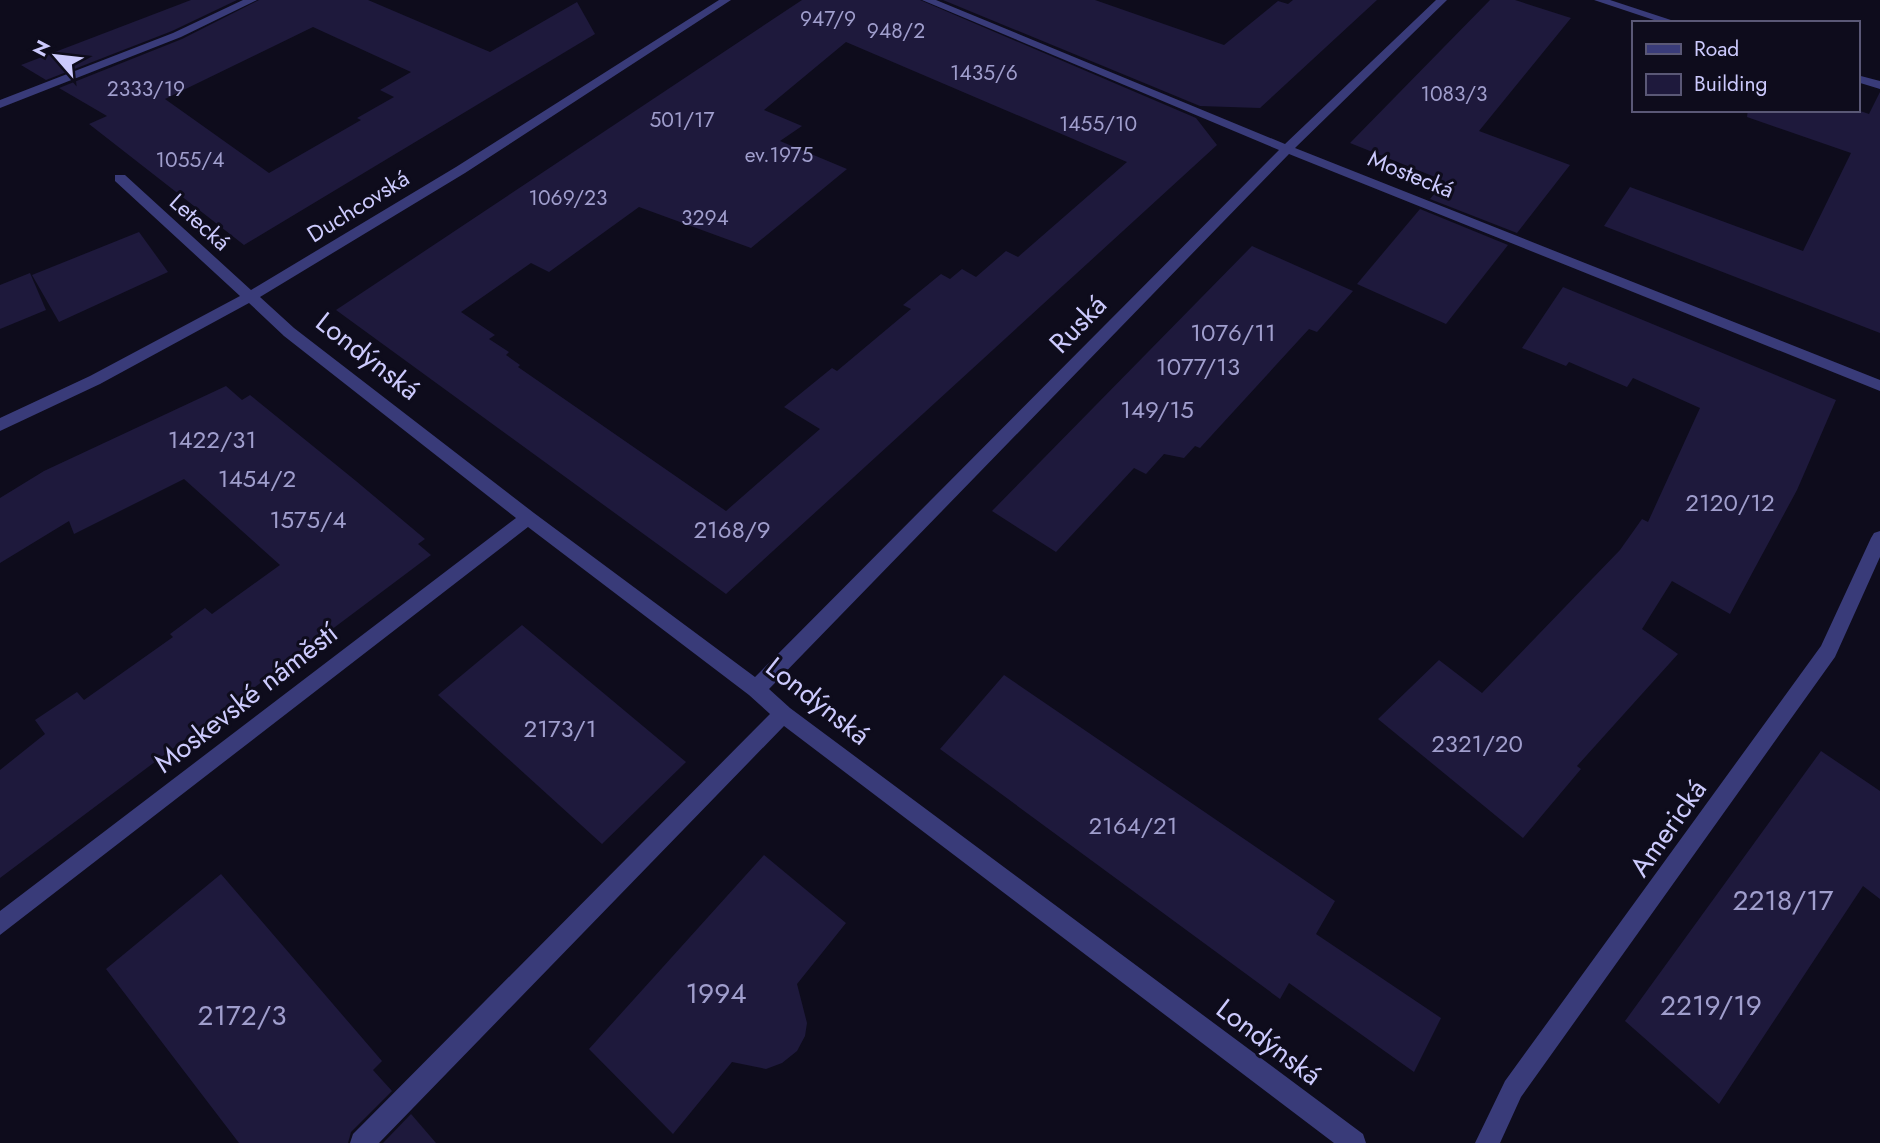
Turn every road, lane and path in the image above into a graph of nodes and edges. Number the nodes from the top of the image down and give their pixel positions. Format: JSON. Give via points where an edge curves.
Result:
{"nodes":[{"id":1,"x":252,"y":0,"type":"edge"},
{"id":2,"x":726,"y":0,"type":"edge"},
{"id":3,"x":927,"y":0,"type":"edge"},
{"id":4,"x":1442,"y":0,"type":"edge"},
{"id":5,"x":1598,"y":0,"type":"edge"},
{"id":6,"x":1668,"y":21,"type":"edge"},
{"id":7,"x":1859,"y":79,"type":"edge"},
{"id":8,"x":1880,"y":85,"type":"edge"},
{"id":9,"x":0,"y":103,"type":"edge"},
{"id":10,"x":1287,"y":149,"type":"junction"},
{"id":11,"x":120,"y":178,"type":"dead end"},
{"id":12,"x":251,"y":298,"type":"junction"},
{"id":13,"x":1880,"y":386,"type":"edge"},
{"id":14,"x":0,"y":425,"type":"edge"},
{"id":15,"x":527,"y":518,"type":"junction"},
{"id":16,"x":1880,"y":538,"type":"edge"},
{"id":17,"x":756,"y":690,"type":"junction"},
{"id":18,"x":783,"y":714,"type":"junction"},
{"id":19,"x":0,"y":924,"type":"edge"},
{"id":20,"x":362,"y":1143,"type":"edge"},
{"id":21,"x":1354,"y":1143,"type":"edge"},
{"id":22,"x":1487,"y":1143,"type":"edge"}],
"edges":[{"from":1,"to":9,"type":"street","via":[[177,35]]},
{"from":2,"to":12,"type":"street","name":"Duchcovská"},
{"from":3,"to":10,"type":"street","name":"Mostecká"},
{"from":4,"to":10,"type":"street","name":"Ruská"},
{"from":5,"to":6,"type":"street"},
{"from":7,"to":8,"type":"street"},
{"from":10,"to":13,"type":"street","name":"Mostecká"},
{"from":10,"to":17,"type":"street","name":"Ruská"},
{"from":11,"to":12,"type":"street","name":"Letecká"},
{"from":12,"to":14,"type":"street","name":"Duchcovská"},
{"from":12,"to":15,"type":"street","name":"Londýnská"},
{"from":15,"to":17,"type":"street","name":"Londýnská"},
{"from":15,"to":19,"type":"street","name":"Moskevské náměstí"},
{"from":16,"to":22,"type":"street","name":"Americká","via":[[1828,651],[1513,1089]]},
{"from":17,"to":18,"type":"street","name":"Londýnská"},
{"from":18,"to":20,"type":"street"},
{"from":18,"to":21,"type":"street","name":"Londýnská"}]}
